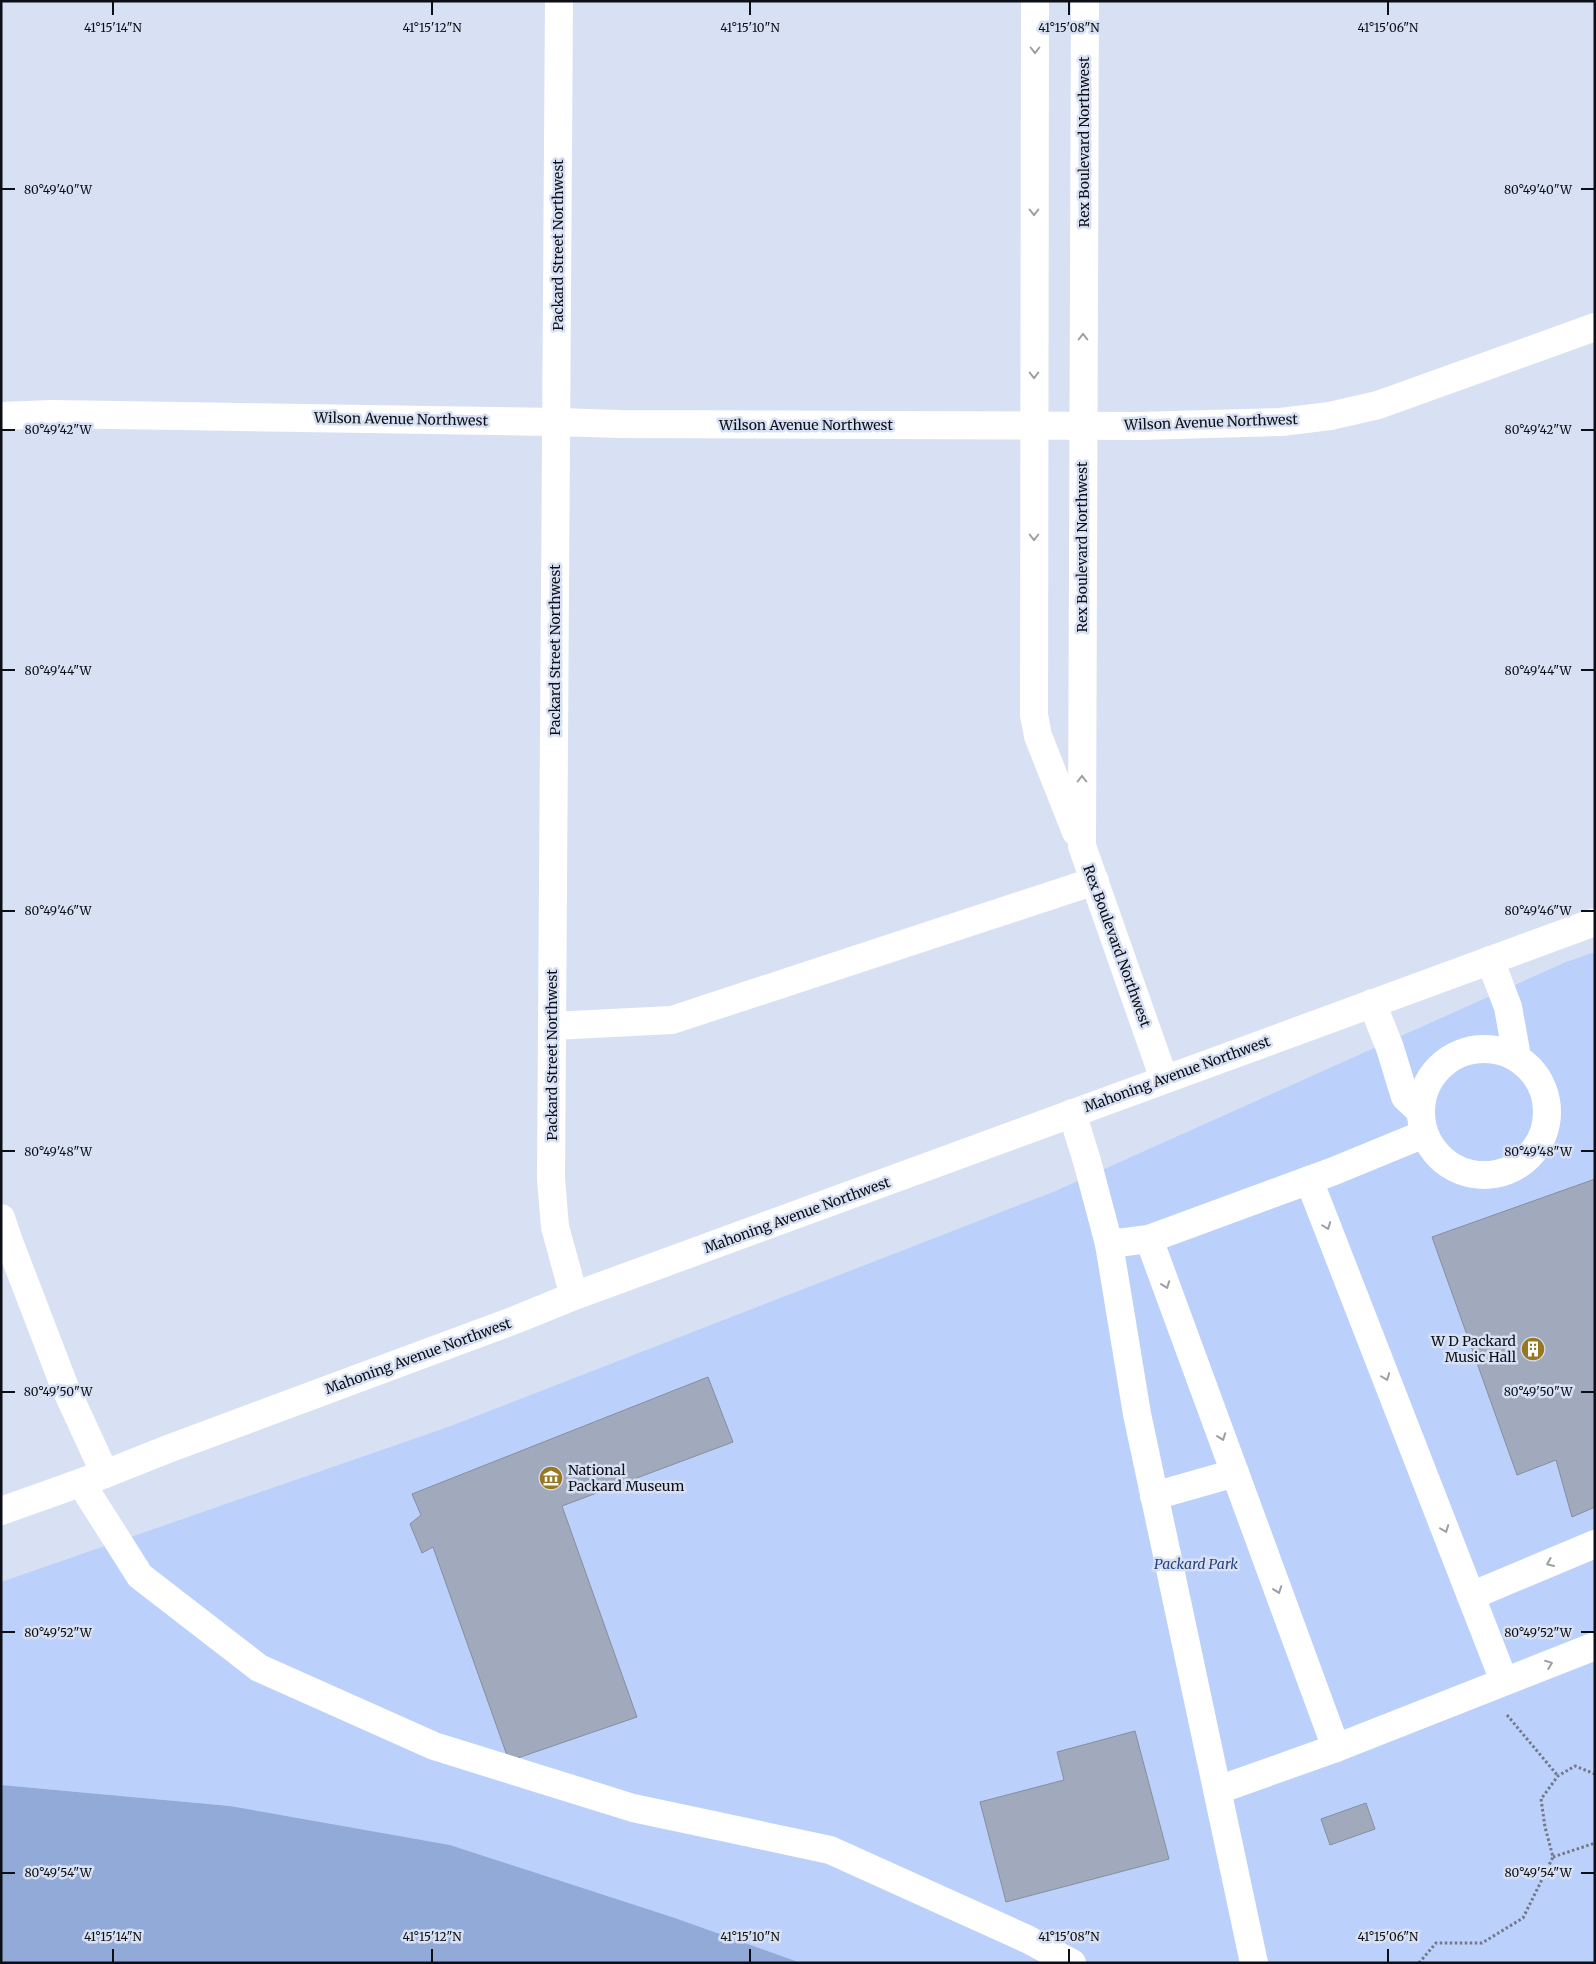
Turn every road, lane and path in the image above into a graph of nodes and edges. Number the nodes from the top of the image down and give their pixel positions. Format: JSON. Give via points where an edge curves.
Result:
{"nodes":[{"id":1,"x":559,"y":1,"type":"edge"},
{"id":2,"x":1035,"y":1,"type":"edge"},
{"id":3,"x":1084,"y":1,"type":"edge"},
{"id":4,"x":1595,"y":327,"type":"edge"},
{"id":5,"x":1,"y":416,"type":"edge"},
{"id":6,"x":557,"y":422,"type":"junction"},
{"id":7,"x":1034,"y":425,"type":"junction"},
{"id":8,"x":1082,"y":425,"type":"junction"},
{"id":9,"x":1082,"y":846,"type":"junction"},
{"id":10,"x":1094,"y":881,"type":"junction"},
{"id":11,"x":1595,"y":922,"type":"edge"},
{"id":12,"x":1490,"y":960,"type":"junction"},
{"id":13,"x":1372,"y":1003,"type":"junction"},
{"id":14,"x":552,"y":1026,"type":"junction"},
{"id":15,"x":1517,"y":1057,"type":"junction"},
{"id":16,"x":1164,"y":1079,"type":"junction"},
{"id":17,"x":1072,"y":1113,"type":"junction"},
{"id":18,"x":1422,"y":1123,"type":"junction"},
{"id":19,"x":1309,"y":1180,"type":"junction"},
{"id":20,"x":1,"y":1218,"type":"edge"},
{"id":21,"x":1149,"y":1239,"type":"junction"},
{"id":22,"x":1109,"y":1244,"type":"junction"},
{"id":23,"x":574,"y":1296,"type":"junction"},
{"id":24,"x":1235,"y":1473,"type":"junction"},
{"id":25,"x":93,"y":1479,"type":"junction"},
{"id":26,"x":1154,"y":1496,"type":"junction"},
{"id":27,"x":1,"y":1510,"type":"edge"},
{"id":28,"x":1595,"y":1544,"type":"edge"},
{"id":29,"x":1471,"y":1596,"type":"junction"},
{"id":30,"x":1595,"y":1646,"type":"edge"},
{"id":31,"x":1499,"y":1683,"type":"junction"},
{"id":32,"x":1336,"y":1748,"type":"junction"},
{"id":33,"x":1595,"y":1774,"type":"edge"},
{"id":34,"x":1558,"y":1776,"type":"junction"},
{"id":35,"x":1218,"y":1790,"type":"junction"},
{"id":36,"x":1595,"y":1843,"type":"edge"},
{"id":37,"x":1553,"y":1857,"type":"junction"},
{"id":38,"x":1072,"y":1963,"type":"edge"},
{"id":39,"x":1254,"y":1963,"type":"edge"},
{"id":40,"x":1418,"y":1963,"type":"edge"}],
"edges":[{"from":1,"to":6,"type":"street","name":"Packard Street Northwest"},
{"from":2,"to":7,"type":"street","one_way":true},
{"from":8,"to":3,"type":"street","name":"Rex Boulevard Northwest","one_way":true},
{"from":4,"to":8,"type":"street","name":"Wilson Avenue Northwest","via":[[1378,406],[1330,416],[1281,422]]},
{"from":5,"to":6,"type":"street","name":"Wilson Avenue Northwest","via":[[52,414]]},
{"from":6,"to":7,"type":"street","name":"Wilson Avenue Northwest"},
{"from":6,"to":14,"type":"street","name":"Packard Street Northwest"},
{"from":7,"to":8,"type":"street","name":"Wilson Avenue Northwest"},
{"from":7,"to":9,"type":"street","one_way":true,"via":[[1034,715],[1038,736]]},
{"from":9,"to":8,"type":"street","name":"Rex Boulevard Northwest","one_way":true},
{"from":9,"to":10,"type":"street","name":"Rex Boulevard Northwest"},
{"from":10,"to":14,"type":"street","via":[[672,1020]]},
{"from":10,"to":16,"type":"street","name":"Rex Boulevard Northwest"},
{"from":11,"to":12,"type":"street","name":"Mahoning Avenue Northwest"},
{"from":12,"to":13,"type":"street","name":"Mahoning Avenue Northwest"},
{"from":12,"to":15,"type":"street","via":[[1508,1007]]},
{"from":13,"to":16,"type":"street","name":"Mahoning Avenue Northwest"},
{"from":13,"to":18,"type":"street","via":[[1405,1097]]},
{"from":14,"to":23,"type":"street","name":"Packard Street Northwest","via":[[551,1179],[555,1227]]},
{"from":15,"to":18,"type":"street","via":[[1496,1049],[1474,1049],[1453,1056],[1436,1070],[1424,1090]]},
{"from":15,"to":18,"type":"street","via":[[1532,1070],[1542,1086],[1548,1106],[1540,1144],[1528,1160],[1511,1171],[1492,1176],[1472,1176],[1451,1167],[1435,1153]]},
{"from":16,"to":17,"type":"street","name":"Mahoning Avenue Northwest"},
{"from":17,"to":22,"type":"street"},
{"from":17,"to":23,"type":"street","name":"Mahoning Avenue Northwest"},
{"from":18,"to":19,"type":"street"},
{"from":19,"to":21,"type":"street"},
{"from":19,"to":29,"type":"street","one_way":true},
{"from":20,"to":25,"type":"street","via":[[64,1385]]},
{"from":21,"to":22,"type":"street"},
{"from":21,"to":24,"type":"street","one_way":true},
{"from":22,"to":26,"type":"street"},
{"from":23,"to":25,"type":"street","name":"Mahoning Avenue Northwest"},
{"from":24,"to":26,"type":"street"},
{"from":24,"to":32,"type":"street","one_way":true},
{"from":25,"to":27,"type":"street","name":"Mahoning Avenue Northwest"},
{"from":25,"to":38,"type":"street","via":[[140,1576],[259,1668],[434,1746],[633,1808],[830,1850],[1027,1939]]},
{"from":26,"to":35,"type":"street"},
{"from":28,"to":29,"type":"street","one_way":true},
{"from":29,"to":31,"type":"street"},
{"from":31,"to":30,"type":"street","one_way":true},
{"from":31,"to":32,"type":"street"},
{"from":31,"to":34,"type":"path","via":[[1508,1717]]},
{"from":32,"to":35,"type":"street"},
{"from":33,"to":34,"type":"path","via":[[1575,1766]]},
{"from":34,"to":37,"type":"path","via":[[1541,1799]]},
{"from":35,"to":39,"type":"street"},
{"from":36,"to":37,"type":"path"},
{"from":37,"to":40,"type":"path","via":[[1523,1918],[1482,1944],[1436,1944]]}]}
